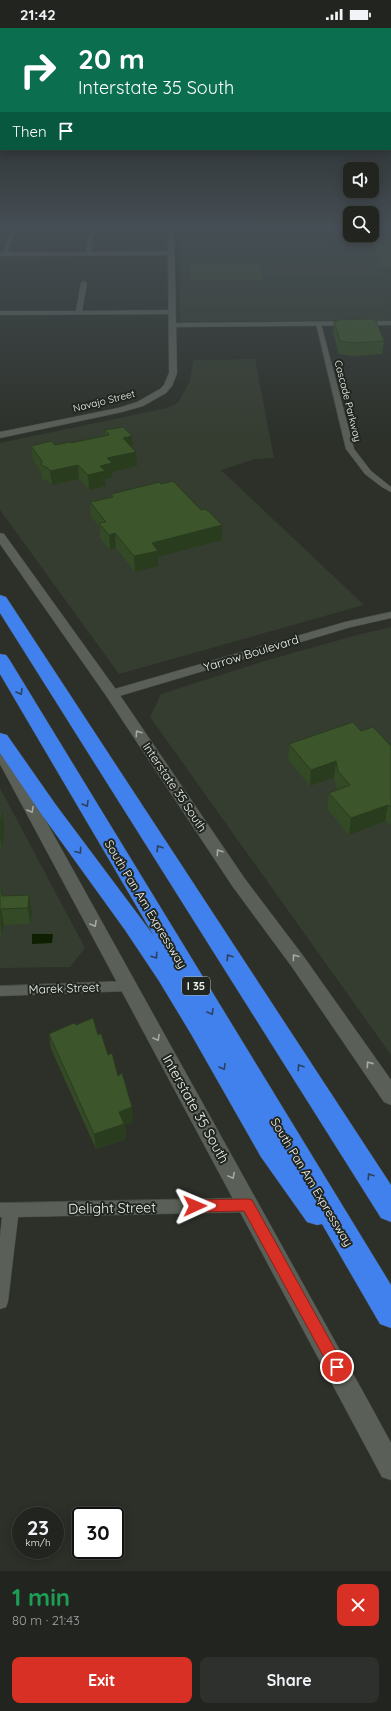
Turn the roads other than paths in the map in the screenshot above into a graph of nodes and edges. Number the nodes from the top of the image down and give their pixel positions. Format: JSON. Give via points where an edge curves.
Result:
{"nodes":[{"id":1,"x":81,"y":298,"type":"edge"},
{"id":2,"x":172,"y":298,"type":"edge"},
{"id":3,"x":172,"y":312,"type":"junction"},
{"id":4,"x":0,"y":313,"type":"edge"},
{"id":5,"x":79,"y":313,"type":"junction"},
{"id":6,"x":391,"y":323,"type":"edge"},
{"id":7,"x":318,"y":324,"type":"junction"},
{"id":8,"x":172,"y":325,"type":"junction"},
{"id":9,"x":0,"y":435,"type":"edge"},
{"id":10,"x":391,"y":490,"type":"edge"},
{"id":11,"x":0,"y":536,"type":"edge"},
{"id":12,"x":0,"y":600,"type":"edge"},
{"id":13,"x":391,"y":615,"type":"edge"},
{"id":14,"x":0,"y":659,"type":"edge"},
{"id":15,"x":112,"y":694,"type":"junction"},
{"id":16,"x":0,"y":739,"type":"edge"},
{"id":17,"x":0,"y":751,"type":"edge"},
{"id":18,"x":128,"y":986,"type":"junction"},
{"id":19,"x":0,"y":990,"type":"edge"},
{"id":20,"x":391,"y":1096,"type":"edge"},
{"id":21,"x":248,"y":1205,"type":"junction"},
{"id":22,"x":391,"y":1209,"type":"edge"},
{"id":23,"x":6,"y":1210,"type":"edge"},
{"id":24,"x":0,"y":1301,"type":"edge"},
{"id":25,"x":389,"y":1310,"type":"edge"},
{"id":26,"x":391,"y":1468,"type":"edge"}],
"edges":[{"from":1,"to":5,"type":"street"},
{"from":2,"to":3,"type":"street","name":"Navajo Street"},
{"from":3,"to":5,"type":"street"},
{"from":3,"to":8,"type":"street","name":"Navajo Street"},
{"from":4,"to":5,"type":"street"},
{"from":6,"to":7,"type":"street"},
{"from":7,"to":8,"type":"street"},
{"from":7,"to":10,"type":"street","name":"Cascade Parkway","via":[[350,450],[376,481]]},
{"from":8,"to":9,"type":"street","name":"Navajo Street","via":[[173,373],[168,386],[161,393],[140,404],[120,410]]},
{"from":11,"to":15,"type":"main road","name":"Interstate 35 South"},
{"from":22,"to":12,"type":"highway","one_way":true},
{"from":13,"to":15,"type":"street","name":"Yarrow Boulevard","via":[[349,624]]},
{"from":14,"to":25,"type":"highway","name":"South Pan Am Expressway","number":"I 35","one_way":true},
{"from":20,"to":15,"type":"main road","name":"Interstate 35 South","one_way":true,"via":[[298,962],[239,883]]},
{"from":16,"to":25,"type":"highway","one_way":true,"via":[[167,974],[270,1148]]},
{"from":17,"to":18,"type":"main road","name":"Interstate 35 South","one_way":true},
{"from":18,"to":19,"type":"street","name":"Marek Street"},
{"from":18,"to":21,"type":"main road","name":"Interstate 35 South","one_way":true},
{"from":21,"to":23,"type":"street","name":"Delight Street"},
{"from":21,"to":26,"type":"main road","name":"Interstate 35 South"},
{"from":23,"to":24,"type":"street"}]}
